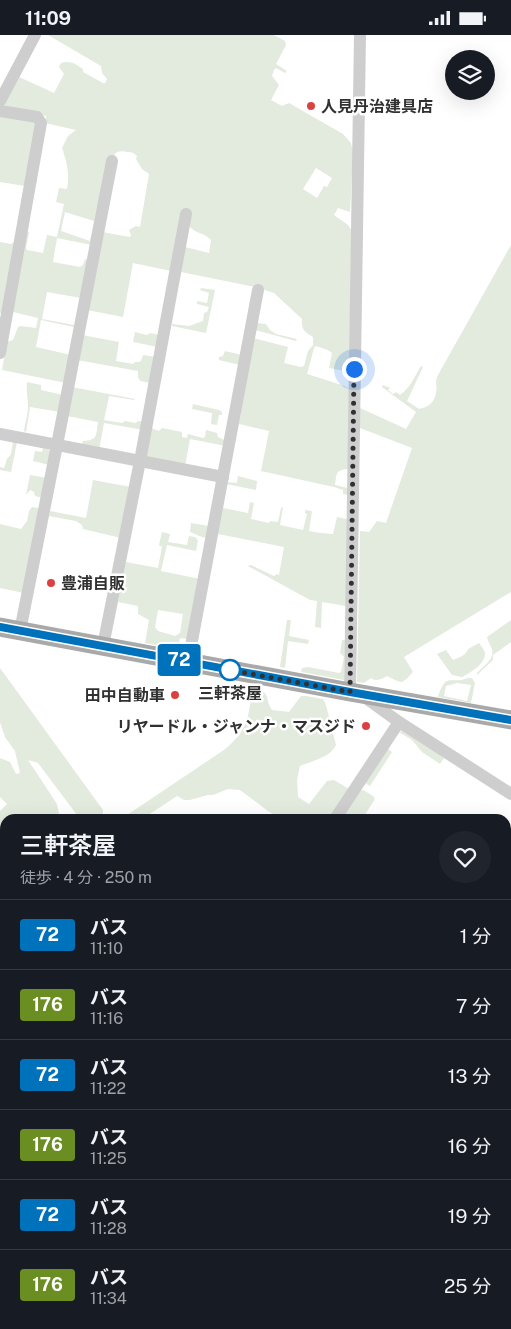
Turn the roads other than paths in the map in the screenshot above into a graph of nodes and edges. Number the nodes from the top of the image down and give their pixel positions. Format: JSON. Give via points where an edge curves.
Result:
{"nodes":[{"id":1,"x":35,"y":35,"type":"edge"},
{"id":2,"x":360,"y":35,"type":"edge"},
{"id":3,"x":0,"y":101,"type":"edge"},
{"id":4,"x":0,"y":111,"type":"edge"},
{"id":5,"x":112,"y":161,"type":"dead end"},
{"id":6,"x":186,"y":215,"type":"dead end"},
{"id":7,"x":258,"y":290,"type":"dead end"},
{"id":8,"x":0,"y":353,"type":"edge"},
{"id":9,"x":0,"y":434,"type":"edge"},
{"id":10,"x":58,"y":445,"type":"junction"},
{"id":11,"x":140,"y":461,"type":"junction"},
{"id":12,"x":223,"y":477,"type":"junction"},
{"id":13,"x":0,"y":627,"type":"edge"},
{"id":14,"x":20,"y":631,"type":"junction"},
{"id":15,"x":103,"y":646,"type":"junction"},
{"id":16,"x":188,"y":662,"type":"junction"},
{"id":17,"x":354,"y":693,"type":"junction"},
{"id":18,"x":511,"y":720,"type":"edge"},
{"id":19,"x":398,"y":722,"type":"junction"},
{"id":20,"x":511,"y":794,"type":"edge"},
{"id":21,"x":338,"y":814,"type":"edge"}],
"edges":[{"from":1,"to":3,"type":"street"},
{"from":2,"to":17,"type":"street"},
{"from":4,"to":8,"type":"street","via":[[37,117],[40,123]]},
{"from":5,"to":10,"type":"street"},
{"from":6,"to":11,"type":"street"},
{"from":7,"to":12,"type":"street"},
{"from":9,"to":10,"type":"street"},
{"from":10,"to":11,"type":"street"},
{"from":10,"to":14,"type":"street"},
{"from":11,"to":12,"type":"street"},
{"from":11,"to":15,"type":"street"},
{"from":12,"to":16,"type":"street"},
{"from":13,"to":14,"type":"main road"},
{"from":14,"to":15,"type":"main road"},
{"from":15,"to":16,"type":"main road"},
{"from":16,"to":17,"type":"main road"},
{"from":17,"to":18,"type":"main road"},
{"from":17,"to":19,"type":"street"},
{"from":19,"to":20,"type":"street"},
{"from":19,"to":21,"type":"street"}]}
